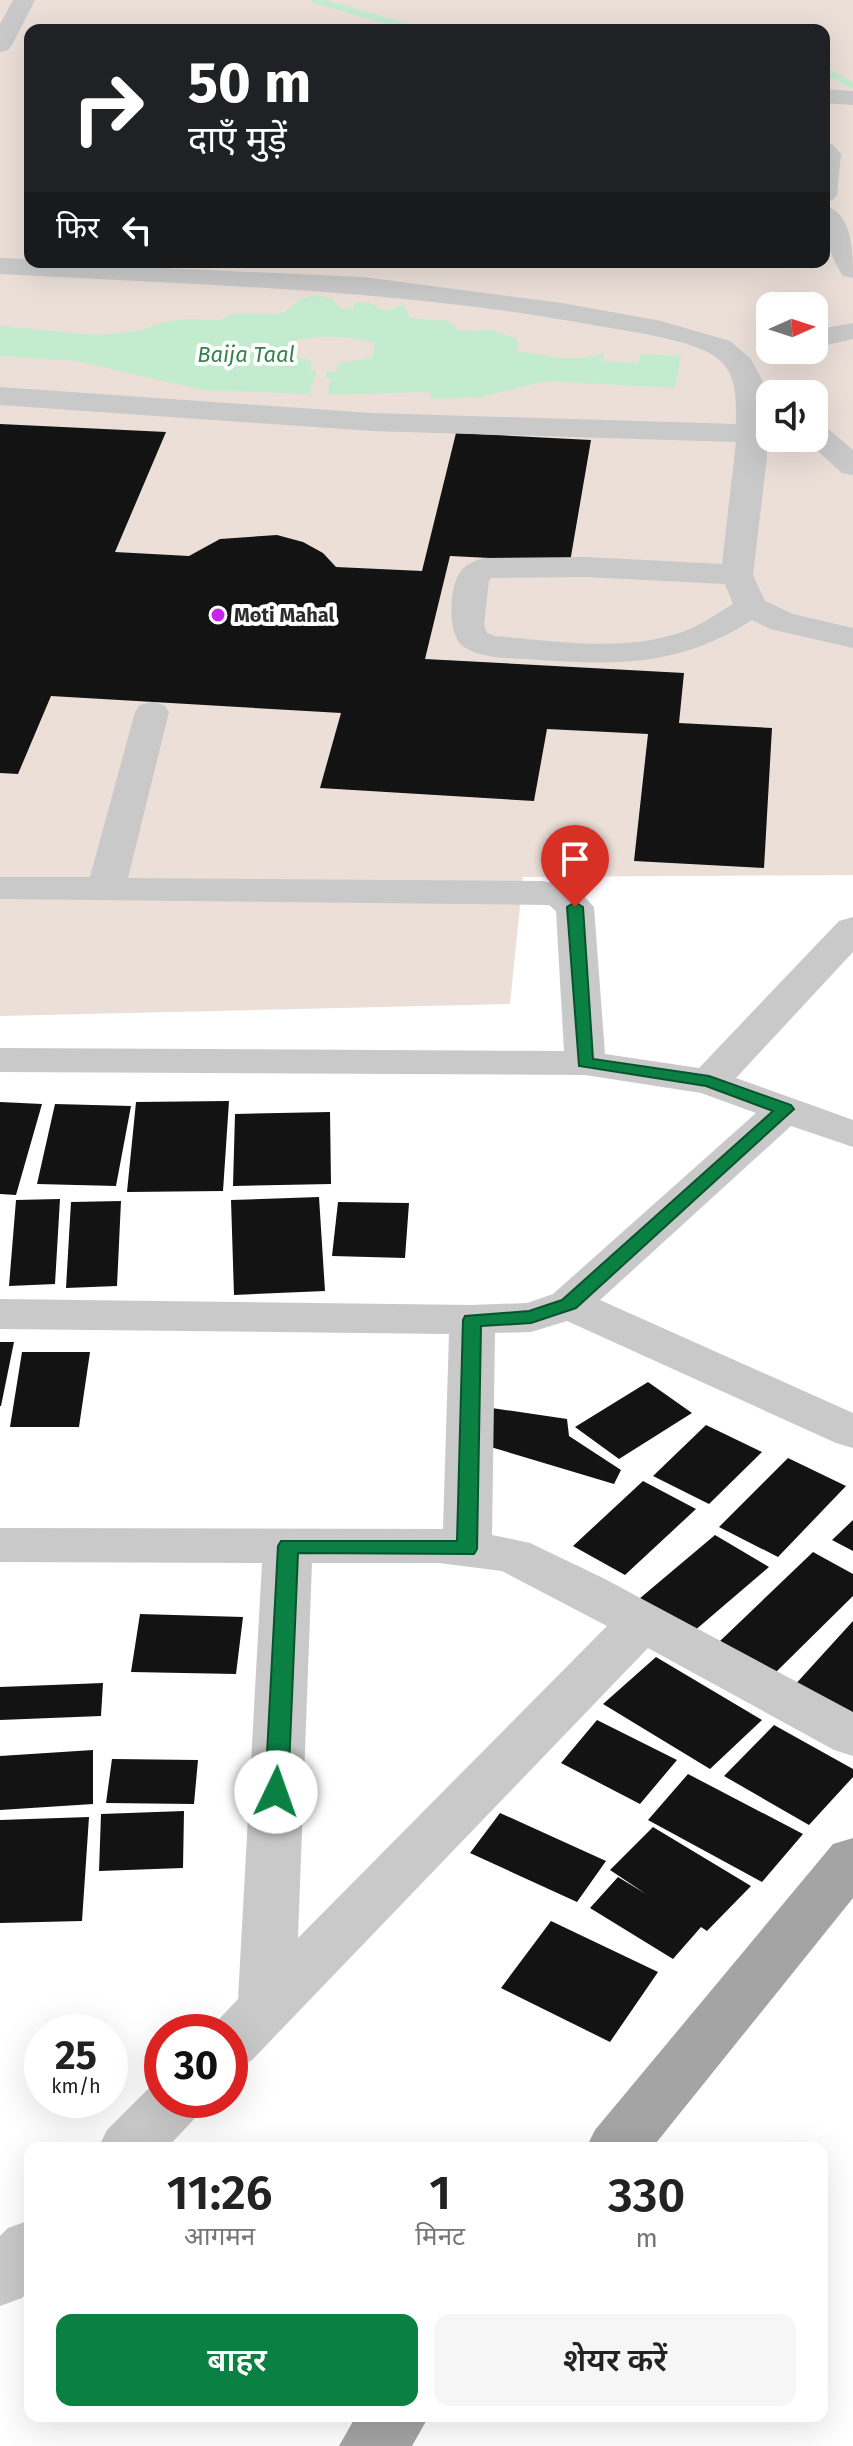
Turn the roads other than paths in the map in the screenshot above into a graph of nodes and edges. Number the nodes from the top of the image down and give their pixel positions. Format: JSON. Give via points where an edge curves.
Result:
{"nodes":[{"id":1,"x":12,"y":0,"type":"edge"},
{"id":2,"x":24,"y":0,"type":"edge"},
{"id":3,"x":0,"y":24,"type":"edge"},
{"id":4,"x":4,"y":55,"type":"edge"},
{"id":5,"x":830,"y":96,"type":"edge"},
{"id":6,"x":853,"y":98,"type":"edge"},
{"id":7,"x":830,"y":220,"type":"edge"},
{"id":8,"x":0,"y":266,"type":"edge"},
{"id":9,"x":24,"y":267,"type":"edge"},
{"id":10,"x":92,"y":268,"type":"edge"},
{"id":11,"x":853,"y":270,"type":"edge"},
{"id":12,"x":367,"y":274,"type":"edge"},
{"id":13,"x":853,"y":331,"type":"edge"},
{"id":14,"x":828,"y":336,"type":"edge"},
{"id":15,"x":750,"y":386,"type":"junction"},
{"id":16,"x":756,"y":388,"type":"edge"},
{"id":17,"x":0,"y":396,"type":"edge"},
{"id":18,"x":750,"y":433,"type":"junction"},
{"id":19,"x":828,"y":444,"type":"edge"},
{"id":20,"x":853,"y":466,"type":"edge"},
{"id":21,"x":737,"y":575,"type":"junction"},
{"id":22,"x":751,"y":607,"type":"junction"},
{"id":23,"x":853,"y":638,"type":"edge"},
{"id":24,"x":152,"y":712,"type":"dead end"},
{"id":25,"x":0,"y":888,"type":"edge"},
{"id":26,"x":106,"y":890,"type":"junction"},
{"id":27,"x":853,"y":929,"type":"edge"},
{"id":28,"x":0,"y":1060,"type":"edge"},
{"id":29,"x":585,"y":1063,"type":"junction"},
{"id":30,"x":709,"y":1082,"type":"junction"},
{"id":31,"x":785,"y":1109,"type":"junction"},
{"id":32,"x":853,"y":1134,"type":"edge"},
{"id":33,"x":569,"y":1304,"type":"junction"},
{"id":34,"x":0,"y":1314,"type":"edge"},
{"id":35,"x":472,"y":1320,"type":"junction"},
{"id":36,"x":853,"y":1432,"type":"edge"},
{"id":37,"x":0,"y":1545,"type":"edge"},
{"id":38,"x":288,"y":1546,"type":"junction"},
{"id":39,"x":467,"y":1549,"type":"junction"},
{"id":40,"x":642,"y":1622,"type":"junction"},
{"id":41,"x":853,"y":1736,"type":"edge"},
{"id":42,"x":853,"y":1859,"type":"edge"},
{"id":43,"x":248,"y":2026,"type":"edge"},
{"id":44,"x":158,"y":2118,"type":"edge"},
{"id":45,"x":135,"y":2142,"type":"edge"},
{"id":46,"x":621,"y":2142,"type":"edge"},
{"id":47,"x":24,"y":2253,"type":"edge"},
{"id":48,"x":0,"y":2279,"type":"edge"},
{"id":49,"x":391,"y":2422,"type":"edge"},
{"id":50,"x":372,"y":2446,"type":"edge"}],
"edges":[{"from":1,"to":3,"type":"street"},
{"from":2,"to":4,"type":"street"},
{"from":5,"to":6,"type":"street"},
{"from":7,"to":11,"type":"street"},
{"from":8,"to":9,"type":"street"},
{"from":10,"to":12,"type":"street"},
{"from":12,"to":15,"type":"street","via":[[697,338],[747,354]]},
{"from":13,"to":14,"type":"street"},
{"from":15,"to":16,"type":"street"},
{"from":15,"to":18,"type":"street"},
{"from":17,"to":18,"type":"street","via":[[372,422]]},
{"from":18,"to":21,"type":"street","via":[[752,457]]},
{"from":19,"to":20,"type":"street"},
{"from":21,"to":22,"type":"street"},
{"from":21,"to":22,"type":"street","via":[[601,567],[484,568],[473,577],[467,625],[473,639],[489,646],[661,648],[693,640]]},
{"from":22,"to":23,"type":"street","via":[[782,622]]},
{"from":24,"to":26,"type":"street"},
{"from":25,"to":26,"type":"street"},
{"from":26,"to":29,"type":"street","via":[[562,896],[575,907]]},
{"from":27,"to":30,"type":"street"},
{"from":28,"to":29,"type":"street"},
{"from":29,"to":30,"type":"street"},
{"from":30,"to":31,"type":"street"},
{"from":31,"to":32,"type":"street"},
{"from":31,"to":33,"type":"street"},
{"from":33,"to":35,"type":"street","via":[[531,1317]]},
{"from":33,"to":36,"type":"street"},
{"from":34,"to":35,"type":"street"},
{"from":35,"to":39,"type":"street"},
{"from":37,"to":38,"type":"street"},
{"from":38,"to":39,"type":"street"},
{"from":38,"to":43,"type":"street"},
{"from":39,"to":40,"type":"street","via":[[512,1555]]},
{"from":40,"to":41,"type":"street"},
{"from":40,"to":43,"type":"street"},
{"from":42,"to":46,"type":"main road"},
{"from":44,"to":45,"type":"street"},
{"from":47,"to":48,"type":"street"},
{"from":49,"to":50,"type":"main road"}]}
